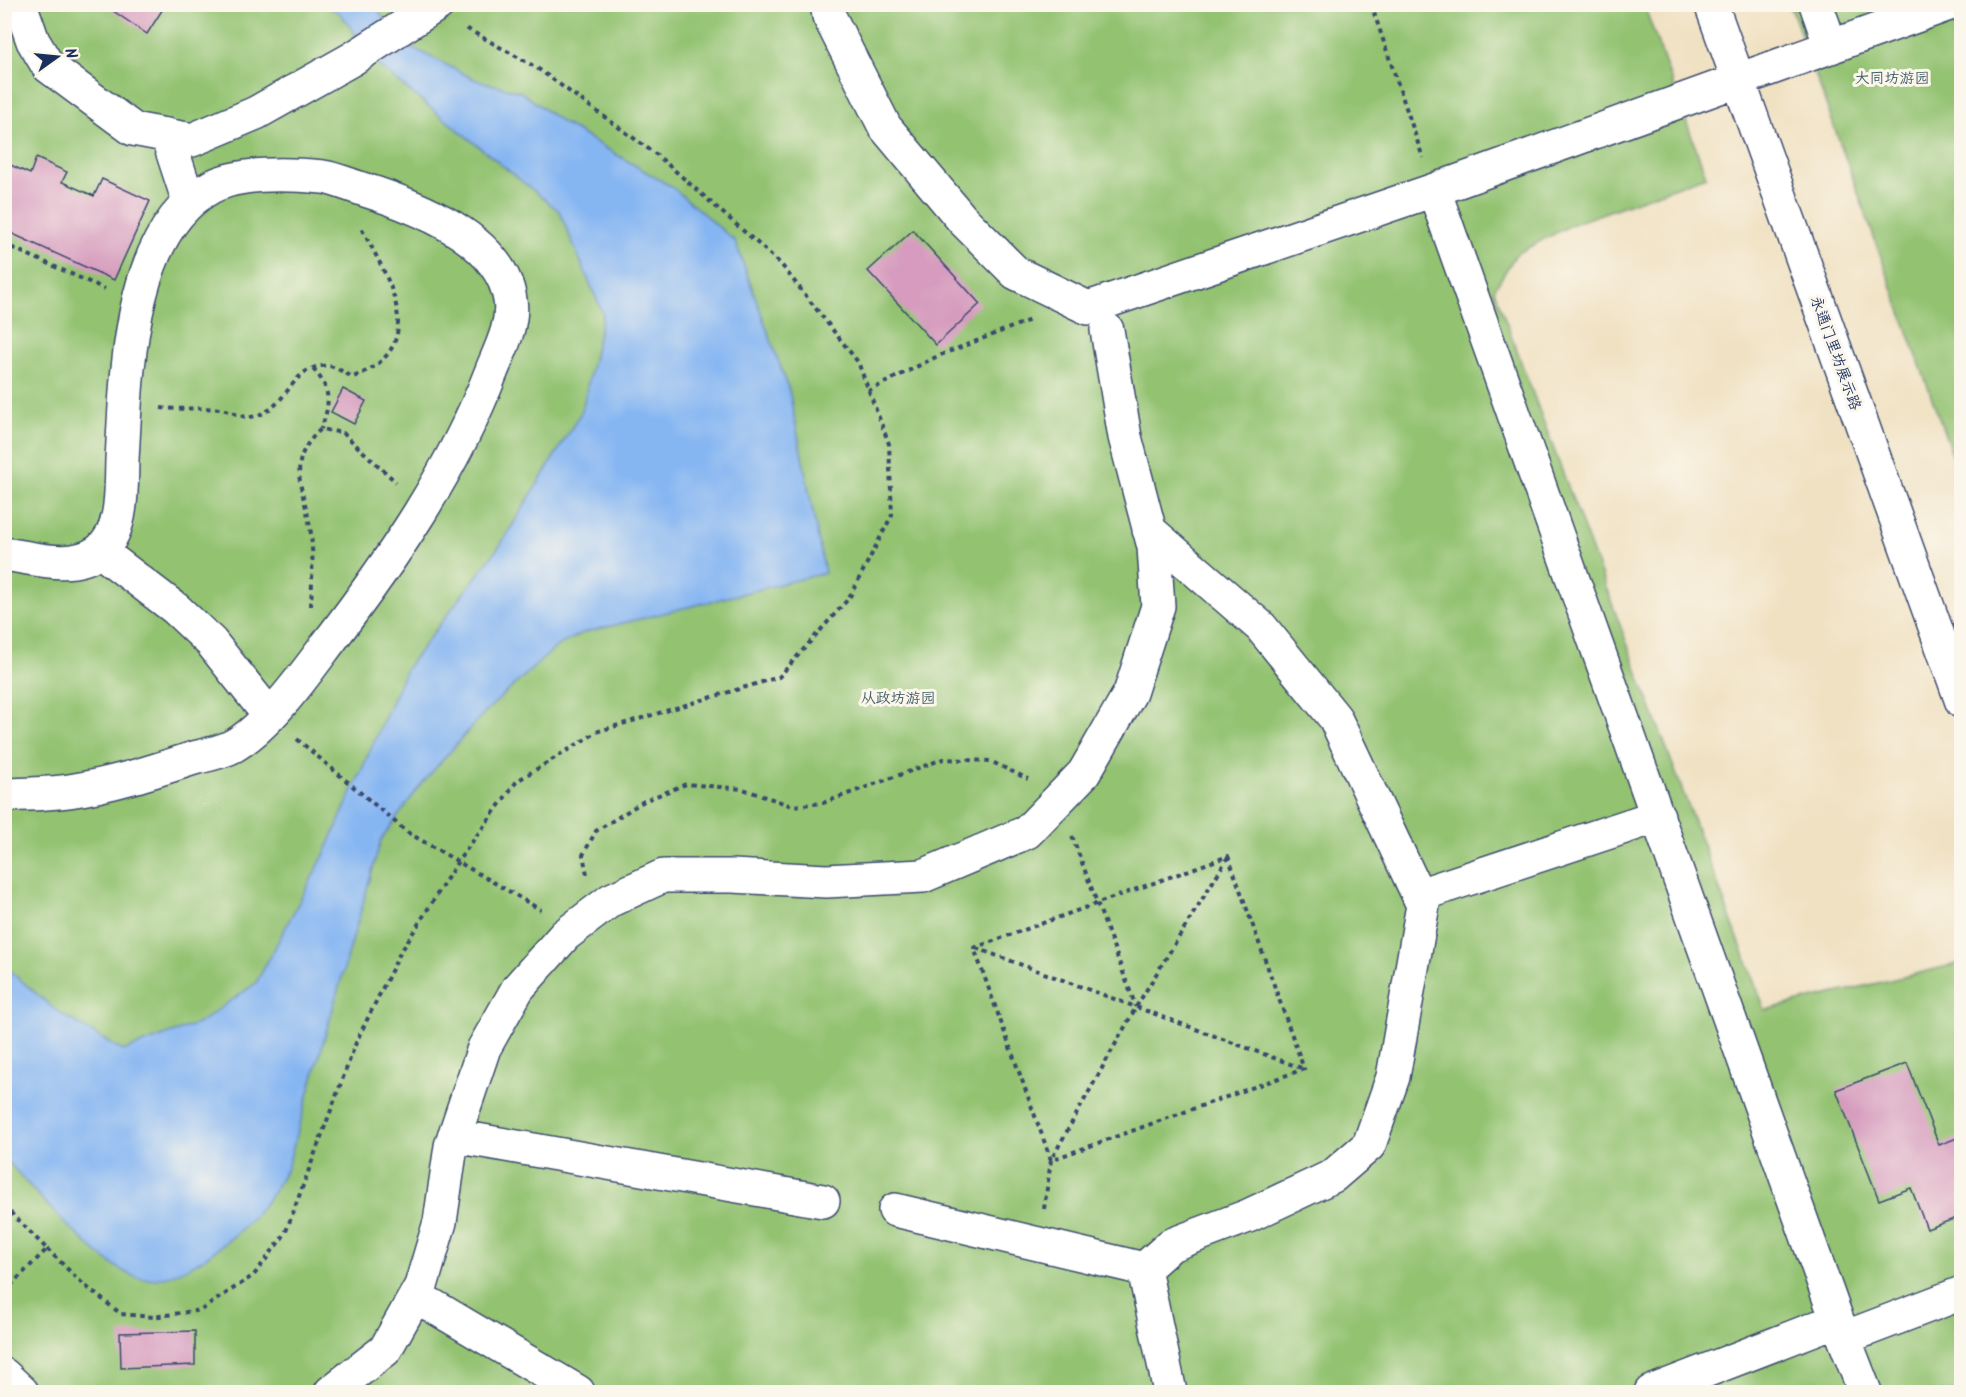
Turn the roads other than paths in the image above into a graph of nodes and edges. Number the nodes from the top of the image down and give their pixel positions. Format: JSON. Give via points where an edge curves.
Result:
{"nodes":[{"id":1,"x":20,"y":4,"type":"edge"},
{"id":2,"x":827,"y":4,"type":"edge"},
{"id":3,"x":1711,"y":4,"type":"edge"},
{"id":4,"x":1816,"y":4,"type":"edge"},
{"id":5,"x":1949,"y":4,"type":"edge"},
{"id":6,"x":430,"y":11,"type":"edge"},
{"id":7,"x":1831,"y":47,"type":"junction"},
{"id":8,"x":1738,"y":80,"type":"junction"},
{"id":9,"x":167,"y":135,"type":"junction"},
{"id":10,"x":1434,"y":190,"type":"junction"},
{"id":11,"x":189,"y":202,"type":"junction"},
{"id":12,"x":1090,"y":314,"type":"junction"},
{"id":13,"x":1149,"y":530,"type":"junction"},
{"id":14,"x":100,"y":551,"type":"junction"},
{"id":15,"x":4,"y":554,"type":"edge"},
{"id":16,"x":1962,"y":702,"type":"edge"},
{"id":17,"x":269,"y":716,"type":"junction"},
{"id":18,"x":4,"y":795,"type":"edge"},
{"id":19,"x":1658,"y":816,"type":"junction"},
{"id":20,"x":1419,"y":895,"type":"junction"},
{"id":21,"x":454,"y":1136,"type":"junction"},
{"id":22,"x":823,"y":1201,"type":"dead end"},
{"id":23,"x":895,"y":1209,"type":"dead end"},
{"id":24,"x":1144,"y":1269,"type":"junction"},
{"id":25,"x":1962,"y":1293,"type":"edge"},
{"id":26,"x":416,"y":1296,"type":"junction"},
{"id":27,"x":1841,"y":1329,"type":"junction"},
{"id":28,"x":4,"y":1375,"type":"edge"},
{"id":29,"x":22,"y":1392,"type":"edge"},
{"id":30,"x":331,"y":1392,"type":"edge"},
{"id":31,"x":578,"y":1392,"type":"edge"},
{"id":32,"x":1170,"y":1392,"type":"edge"},
{"id":33,"x":1650,"y":1392,"type":"edge"},
{"id":34,"x":1865,"y":1392,"type":"edge"}],
"edges":[{"from":1,"to":9,"type":"street","via":[[48,66],[133,129]]},
{"from":2,"to":12,"type":"street","via":[[829,16],[885,127],[955,211],[1016,273]]},
{"from":3,"to":8,"type":"street","name":"永通门里坊展示路"},
{"from":4,"to":7,"type":"street"},
{"from":5,"to":7,"type":"street"},
{"from":6,"to":9,"type":"street","via":[[246,118],[192,140]]},
{"from":7,"to":8,"type":"street"},
{"from":8,"to":10,"type":"street"},
{"from":8,"to":16,"type":"street","name":"永通门里坊展示路"},
{"from":9,"to":11,"type":"street"},
{"from":10,"to":12,"type":"street","via":[[1135,292]]},
{"from":10,"to":19,"type":"street"},
{"from":11,"to":14,"type":"street","via":[[158,245],[138,304],[127,372],[116,526]]},
{"from":11,"to":17,"type":"street","via":[[215,184],[263,175],[327,177],[442,220],[478,245],[498,270],[510,300],[507,332],[445,474],[380,575]]},
{"from":12,"to":13,"type":"street"},
{"from":13,"to":20,"type":"street","via":[[1261,627],[1335,718]]},
{"from":13,"to":21,"type":"street","via":[[1158,606],[1130,693],[1084,773],[1028,832],[923,876],[825,881],[663,876],[611,900],[584,921],[518,988],[484,1048]]},
{"from":14,"to":15,"type":"street","via":[[69,563]]},
{"from":14,"to":17,"type":"street","via":[[176,609],[211,642]]},
{"from":17,"to":18,"type":"street","via":[[233,746],[165,768],[71,791]]},
{"from":19,"to":20,"type":"street"},
{"from":19,"to":27,"type":"street"},
{"from":20,"to":24,"type":"street","via":[[1423,905],[1393,1077],[1369,1145],[1333,1176],[1248,1216],[1171,1245]]},
{"from":21,"to":22,"type":"street"},
{"from":21,"to":26,"type":"street","via":[[440,1222]]},
{"from":23,"to":24,"type":"street"},
{"from":24,"to":32,"type":"street"},
{"from":25,"to":27,"type":"street"},
{"from":26,"to":30,"type":"street","via":[[386,1350]]},
{"from":26,"to":31,"type":"street"},
{"from":27,"to":33,"type":"street"},
{"from":27,"to":34,"type":"street"},
{"from":28,"to":29,"type":"street"}]}
